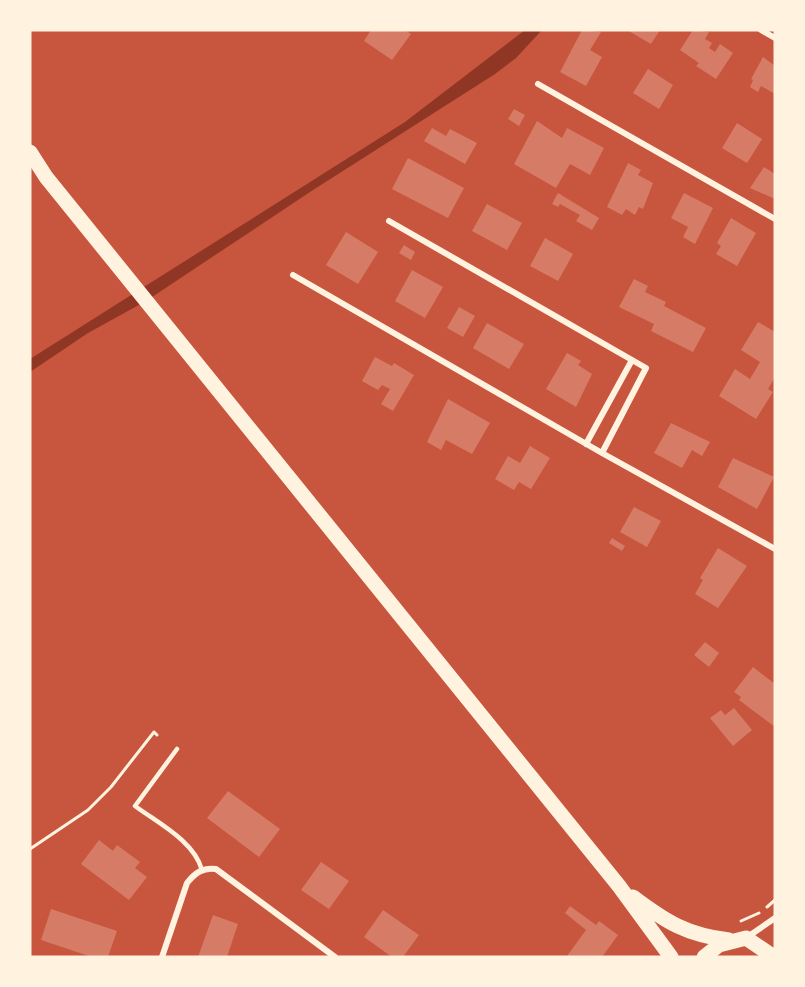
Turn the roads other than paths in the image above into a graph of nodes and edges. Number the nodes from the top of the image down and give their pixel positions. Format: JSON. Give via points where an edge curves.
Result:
{"nodes":[{"id":1,"x":761,"y":30,"type":"edge"},
{"id":2,"x":775,"y":38,"type":"edge"},
{"id":3,"x":538,"y":84,"type":"dead end"},
{"id":4,"x":30,"y":152,"type":"edge"},
{"id":5,"x":30,"y":164,"type":"edge"},
{"id":6,"x":46,"y":177,"type":"junction"},
{"id":7,"x":775,"y":219,"type":"edge"},
{"id":8,"x":389,"y":221,"type":"dead end"},
{"id":9,"x":293,"y":275,"type":"dead end"},
{"id":10,"x":632,"y":360,"type":"junction"},
{"id":11,"x":586,"y":444,"type":"junction"},
{"id":12,"x":602,"y":453,"type":"junction"},
{"id":13,"x":775,"y":549,"type":"edge"},
{"id":14,"x":177,"y":749,"type":"dead end"},
{"id":15,"x":202,"y":870,"type":"junction"},
{"id":16,"x":619,"y":886,"type":"junction"},
{"id":17,"x":775,"y":918,"type":"edge"},
{"id":18,"x":747,"y":939,"type":"junction"},
{"id":19,"x":729,"y":940,"type":"junction"},
{"id":20,"x":162,"y":957,"type":"edge"},
{"id":21,"x":335,"y":957,"type":"edge"},
{"id":22,"x":671,"y":957,"type":"edge"},
{"id":23,"x":704,"y":957,"type":"edge"},
{"id":24,"x":774,"y":957,"type":"edge"}],
"edges":[{"from":1,"to":2,"type":"street"},
{"from":3,"to":7,"type":"street"},
{"from":4,"to":6,"type":"main road"},
{"from":5,"to":6,"type":"main road"},
{"from":6,"to":16,"type":"main road"},
{"from":8,"to":10,"type":"street"},
{"from":9,"to":11,"type":"street"},
{"from":10,"to":11,"type":"street"},
{"from":10,"to":12,"type":"street","via":[[646,368]]},
{"from":11,"to":12,"type":"street"},
{"from":12,"to":13,"type":"street"},
{"from":14,"to":15,"type":"lane","via":[[135,806],[188,846]]},
{"from":15,"to":20,"type":"street","via":[[187,883]]},
{"from":15,"to":21,"type":"street","via":[[216,869]]},
{"from":16,"to":19,"type":"main road","via":[[666,923]]},
{"from":16,"to":22,"type":"main road"},
{"from":17,"to":18,"type":"street"},
{"from":18,"to":19,"type":"main road"},
{"from":18,"to":24,"type":"main road"},
{"from":19,"to":23,"type":"main road"}]}
